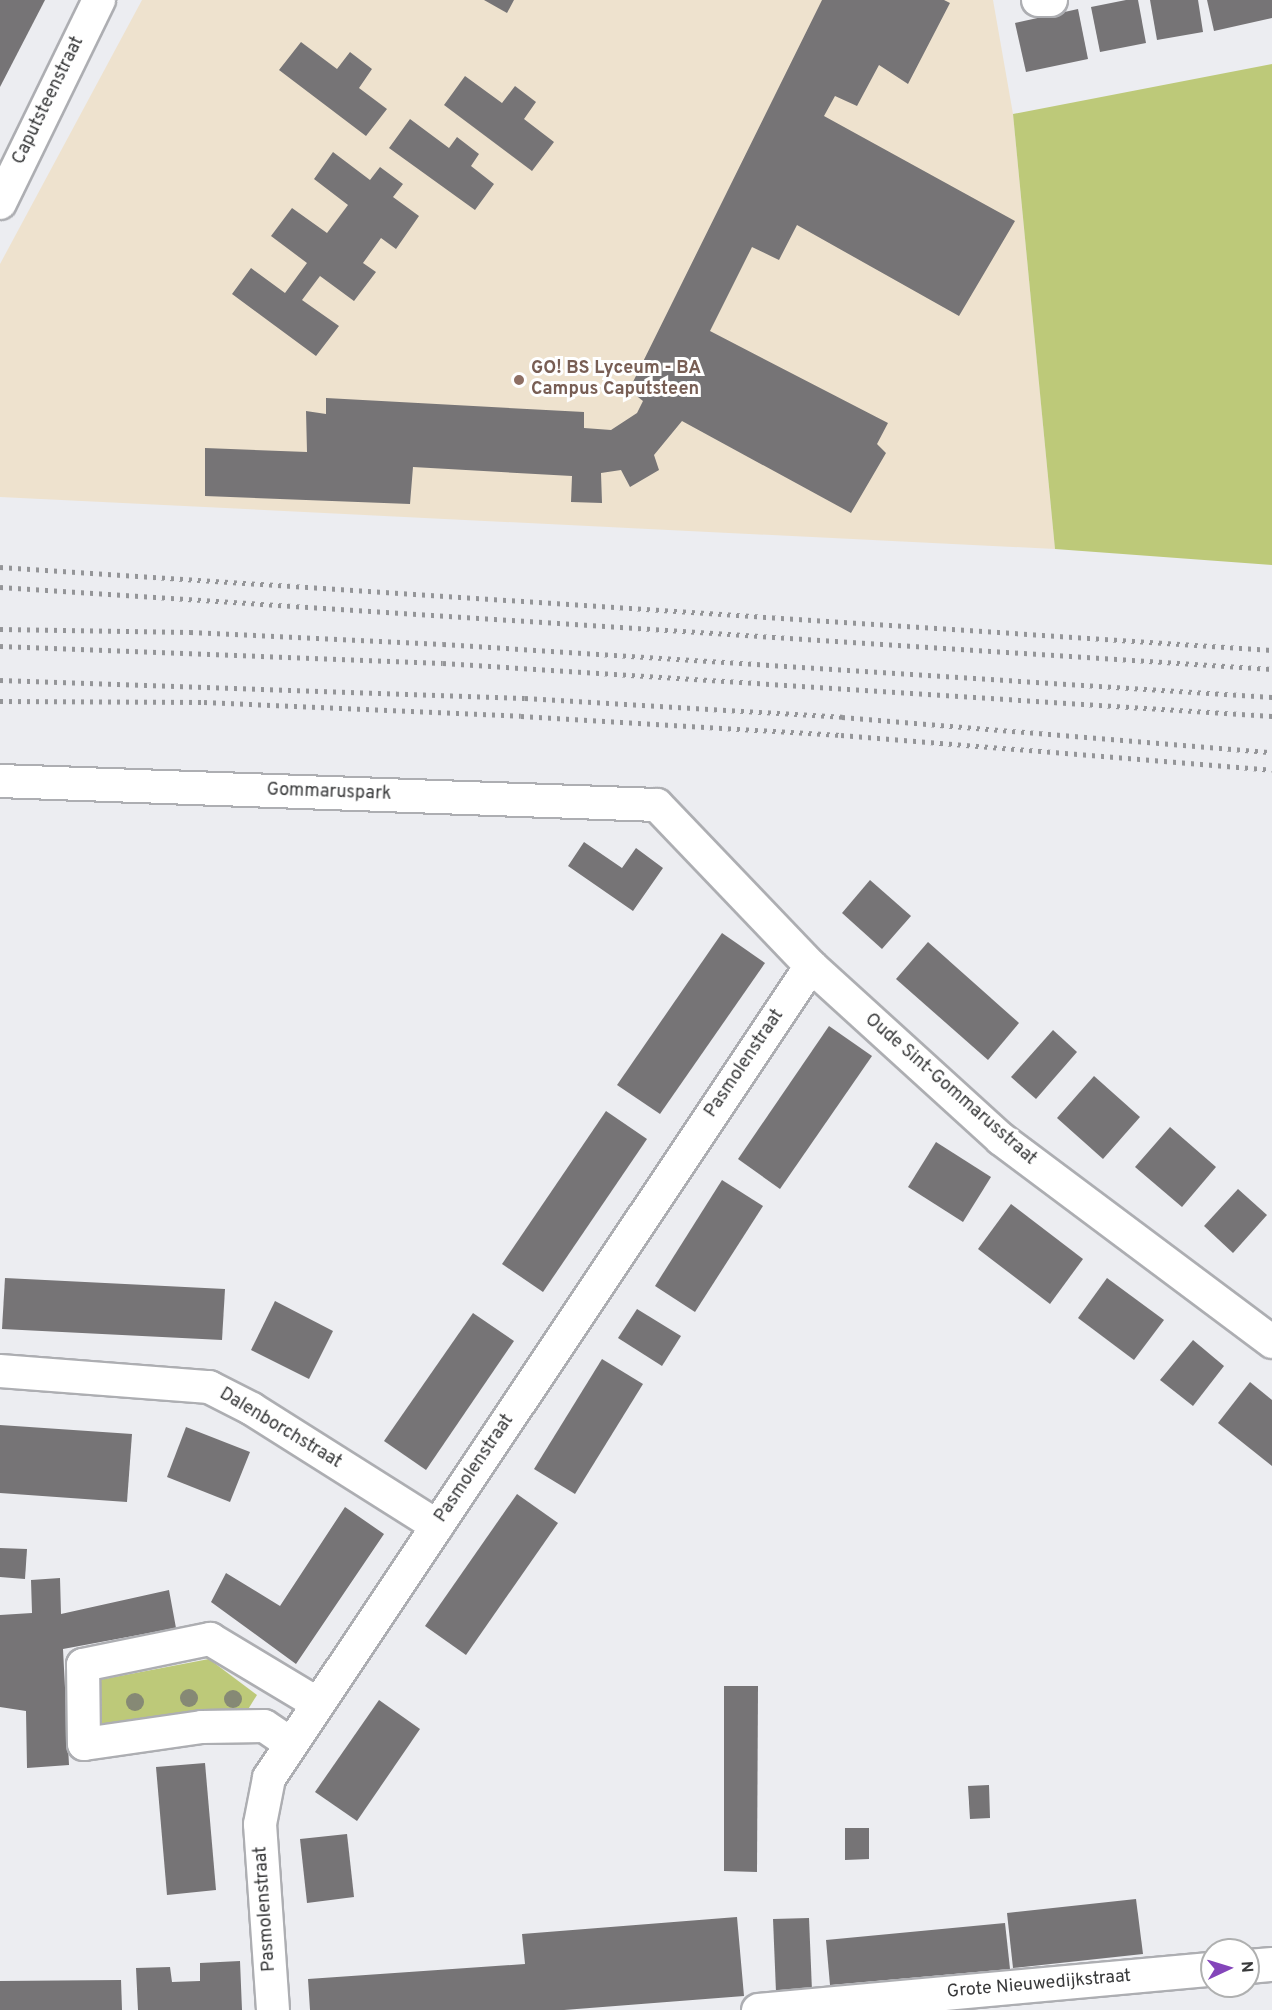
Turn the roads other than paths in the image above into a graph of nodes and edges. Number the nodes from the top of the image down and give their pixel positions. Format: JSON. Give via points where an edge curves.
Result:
{"nodes":[{"id":1,"x":99,"y":0,"type":"edge"},
{"id":2,"x":1038,"y":0,"type":"edge"},
{"id":3,"x":1052,"y":0,"type":"edge"},
{"id":4,"x":0,"y":203,"type":"edge"},
{"id":5,"x":0,"y":781,"type":"edge"},
{"id":6,"x":657,"y":805,"type":"joint"},
{"id":7,"x":811,"y":966,"type":"junction"},
{"id":8,"x":1272,"y":1342,"type":"edge"},
{"id":9,"x":0,"y":1371,"type":"edge"},
{"id":10,"x":436,"y":1526,"type":"junction"},
{"id":11,"x":318,"y":1704,"type":"junction"},
{"id":12,"x":291,"y":1744,"type":"junction"},
{"id":13,"x":1200,"y":1970,"type":"edge"},
{"id":14,"x":273,"y":2010,"type":"edge"},
{"id":15,"x":758,"y":2010,"type":"edge"}],
"edges":[{"from":1,"to":4,"type":"street","name":"Caputsteenstraat"},
{"from":2,"to":3,"type":"street"},
{"from":5,"to":6,"type":"street","name":"Gommaruspark"},
{"from":6,"to":7,"type":"street","name":"Oude Sint-Gommarusstraat"},
{"from":7,"to":8,"type":"street","name":"Oude Sint-Gommarusstraat","via":[[1000,1139]]},
{"from":7,"to":10,"type":"street","name":"Pasmolenstraat"},
{"from":9,"to":10,"type":"street","name":"Dalenborchstraat","via":[[209,1387],[252,1408]]},
{"from":10,"to":11,"type":"street","name":"Pasmolenstraat"},
{"from":11,"to":12,"type":"street","name":"Pasmolenstraat"},
{"from":11,"to":12,"type":"street","via":[[210,1639],[83,1665],[84,1744],[202,1727],[264,1726]]},
{"from":12,"to":14,"type":"street","name":"Pasmolenstraat","via":[[269,1778],[260,1824]]},
{"from":13,"to":15,"type":"main road","name":"Grote Nieuwedijkstraat"}]}
